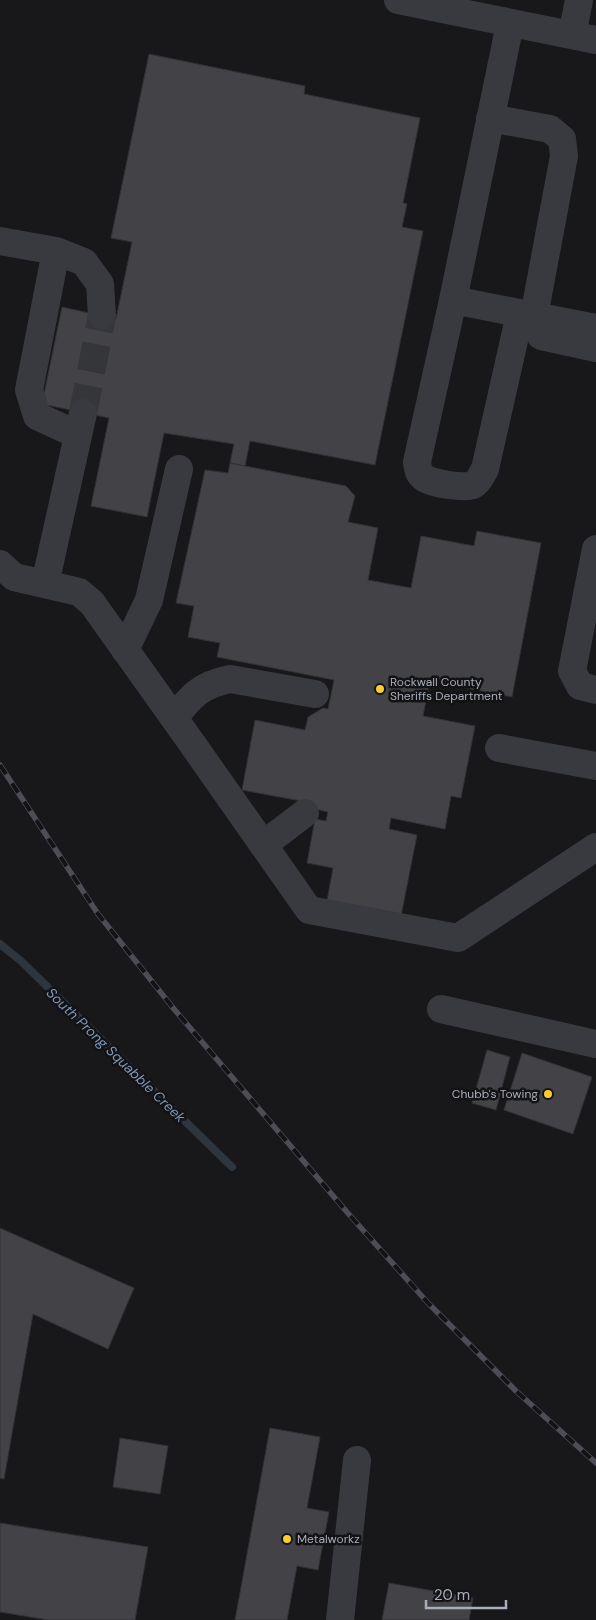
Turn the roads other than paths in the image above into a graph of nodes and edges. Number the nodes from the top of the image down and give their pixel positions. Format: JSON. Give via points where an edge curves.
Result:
{"nodes":[{"id":1,"x":398,"y":0,"type":"edge"},
{"id":2,"x":579,"y":0,"type":"edge"},
{"id":3,"x":510,"y":24,"type":"junction"},
{"id":4,"x":584,"y":38,"type":"edge"},
{"id":5,"x":490,"y":118,"type":"junction"},
{"id":6,"x":0,"y":241,"type":"edge"},
{"id":7,"x":56,"y":251,"type":"junction"},
{"id":8,"x":453,"y":300,"type":"junction"},
{"id":9,"x":527,"y":315,"type":"junction"},
{"id":10,"x":102,"y":316,"type":"tunnel mouth"},
{"id":11,"x":596,"y":328,"type":"edge"},
{"id":12,"x":596,"y":348,"type":"edge"},
{"id":13,"x":179,"y":469,"type":"dead end"},
{"id":14,"x":596,"y":549,"type":"edge"},
{"id":15,"x":0,"y":564,"type":"edge"},
{"id":16,"x":45,"y":584,"type":"junction"},
{"id":17,"x":126,"y":650,"type":"junction"},
{"id":18,"x":596,"y":690,"type":"edge"},
{"id":19,"x":315,"y":694,"type":"dead end"},
{"id":20,"x":174,"y":718,"type":"junction"},
{"id":21,"x":499,"y":748,"type":"dead end"},
{"id":22,"x":596,"y":766,"type":"edge"},
{"id":23,"x":305,"y":813,"type":"dead end"},
{"id":24,"x":263,"y":845,"type":"junction"},
{"id":25,"x":596,"y":847,"type":"edge"},
{"id":26,"x":441,"y":1009,"type":"dead end"},
{"id":27,"x":596,"y":1044,"type":"edge"},
{"id":28,"x":357,"y":1460,"type":"dead end"},
{"id":29,"x":340,"y":1620,"type":"edge"}],
"edges":[{"from":1,"to":3,"type":"street"},
{"from":2,"to":4,"type":"street"},
{"from":3,"to":4,"type":"street"},
{"from":3,"to":5,"type":"street"},
{"from":5,"to":8,"type":"street"},
{"from":5,"to":9,"type":"street","via":[[550,129],[562,139],[564,156]]},
{"from":6,"to":7,"type":"street"},
{"from":7,"to":10,"type":"street","via":[[84,262],[100,284]]},
{"from":7,"to":16,"type":"street","via":[[29,390],[37,416],[80,424]]},
{"from":8,"to":9,"type":"street"},
{"from":8,"to":9,"type":"street","via":[[417,462],[419,473],[434,482],[464,487],[480,479]]},
{"from":9,"to":11,"type":"street"},
{"from":9,"to":12,"type":"street","via":[[541,336]]},
{"from":13,"to":17,"type":"street","via":[[148,600]]},
{"from":14,"to":18,"type":"street","via":[[572,670],[580,686]]},
{"from":15,"to":16,"type":"street","via":[[14,577]]},
{"from":16,"to":17,"type":"street","via":[[79,592],[92,603]]},
{"from":17,"to":20,"type":"street"},
{"from":19,"to":20,"type":"street","via":[[230,679],[202,688]]},
{"from":20,"to":24,"type":"street"},
{"from":21,"to":22,"type":"street"},
{"from":23,"to":24,"type":"street"},
{"from":24,"to":25,"type":"street","via":[[309,910],[458,938]]},
{"from":26,"to":27,"type":"street"},
{"from":28,"to":29,"type":"street"}]}
